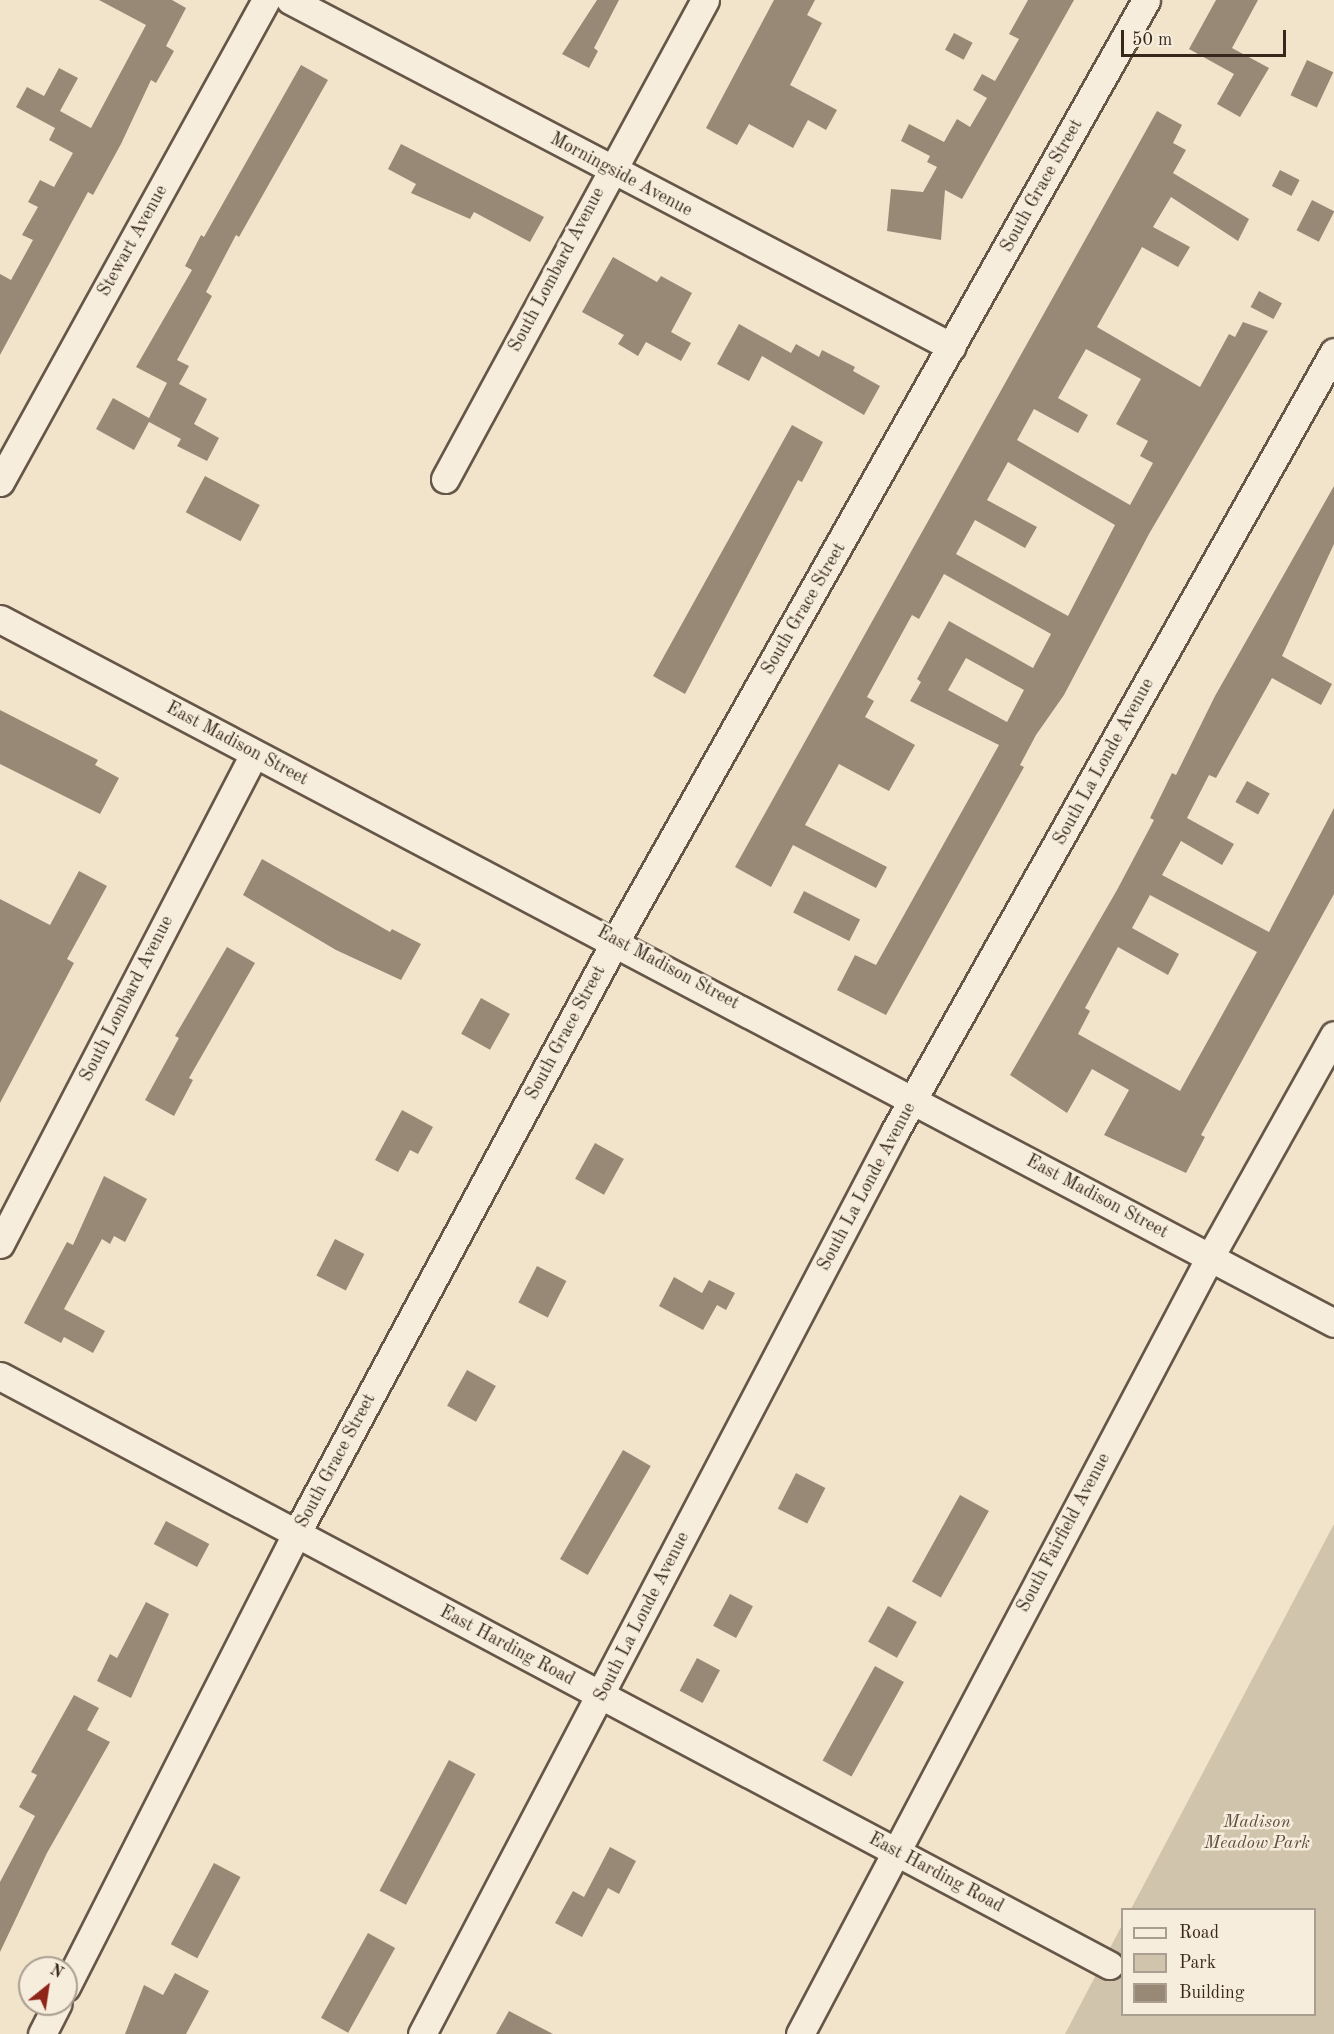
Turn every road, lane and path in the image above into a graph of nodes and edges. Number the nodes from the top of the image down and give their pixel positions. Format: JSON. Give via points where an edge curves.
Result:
{"nodes":[{"id":1,"x":266,"y":0,"type":"edge"},
{"id":2,"x":290,"y":0,"type":"edge"},
{"id":3,"x":705,"y":0,"type":"edge"},
{"id":4,"x":1146,"y":0,"type":"edge"},
{"id":5,"x":610,"y":171,"type":"junction"},
{"id":6,"x":952,"y":347,"type":"junction"},
{"id":7,"x":1334,"y":352,"type":"edge"},
{"id":8,"x":445,"y":478,"type":"dead end"},
{"id":9,"x":0,"y":482,"type":"edge"},
{"id":10,"x":0,"y":619,"type":"edge"},
{"id":11,"x":254,"y":754,"type":"junction"},
{"id":12,"x":616,"y":940,"type":"junction"},
{"id":13,"x":1334,"y":1035,"type":"edge"},
{"id":14,"x":914,"y":1101,"type":"junction"},
{"id":15,"x":0,"y":1244,"type":"edge"},
{"id":16,"x":1210,"y":1257,"type":"junction"},
{"id":17,"x":1334,"y":1323,"type":"edge"},
{"id":18,"x":0,"y":1376,"type":"edge"},
{"id":19,"x":296,"y":1534,"type":"junction"},
{"id":20,"x":601,"y":1696,"type":"junction"},
{"id":21,"x":896,"y":1852,"type":"junction"},
{"id":22,"x":78,"y":1963,"type":"edge"},
{"id":23,"x":1109,"y":1965,"type":"dead end"},
{"id":24,"x":51,"y":2016,"type":"edge"},
{"id":25,"x":42,"y":2034,"type":"edge"},
{"id":26,"x":422,"y":2034,"type":"edge"},
{"id":27,"x":800,"y":2034,"type":"edge"}],
"edges":[{"from":1,"to":9,"type":"street","name":"Stewart Avenue"},
{"from":2,"to":5,"type":"street","name":"Morningside Avenue"},
{"from":3,"to":5,"type":"street","name":"South Lombard Avenue"},
{"from":4,"to":6,"type":"street","name":"South Grace Street"},
{"from":5,"to":6,"type":"street","name":"Morningside Avenue"},
{"from":5,"to":8,"type":"street","name":"South Lombard Avenue"},
{"from":6,"to":12,"type":"street","name":"South Grace Street"},
{"from":7,"to":14,"type":"street","name":"South La Londe Avenue"},
{"from":10,"to":11,"type":"street","name":"East Madison Street"},
{"from":11,"to":12,"type":"street","name":"East Madison Street"},
{"from":11,"to":15,"type":"street","name":"South Lombard Avenue"},
{"from":12,"to":14,"type":"street","name":"East Madison Street"},
{"from":12,"to":19,"type":"street","name":"South Grace Street"},
{"from":13,"to":16,"type":"street","name":"South Fairfield Avenue"},
{"from":14,"to":16,"type":"street","name":"East Madison Street"},
{"from":14,"to":20,"type":"street","name":"South La Londe Avenue"},
{"from":16,"to":17,"type":"street","name":"East Madison Street"},
{"from":16,"to":21,"type":"street","name":"South Fairfield Avenue"},
{"from":18,"to":19,"type":"street","name":"East Harding Road"},
{"from":19,"to":20,"type":"street","name":"East Harding Road"},
{"from":19,"to":22,"type":"street","name":"South Grace Street"},
{"from":20,"to":21,"type":"street","name":"East Harding Road"},
{"from":20,"to":26,"type":"street","name":"South La Londe Avenue"},
{"from":21,"to":23,"type":"street","name":"East Harding Road"},
{"from":21,"to":27,"type":"street","name":"South Fairfield Avenue"},
{"from":24,"to":25,"type":"street"}]}
